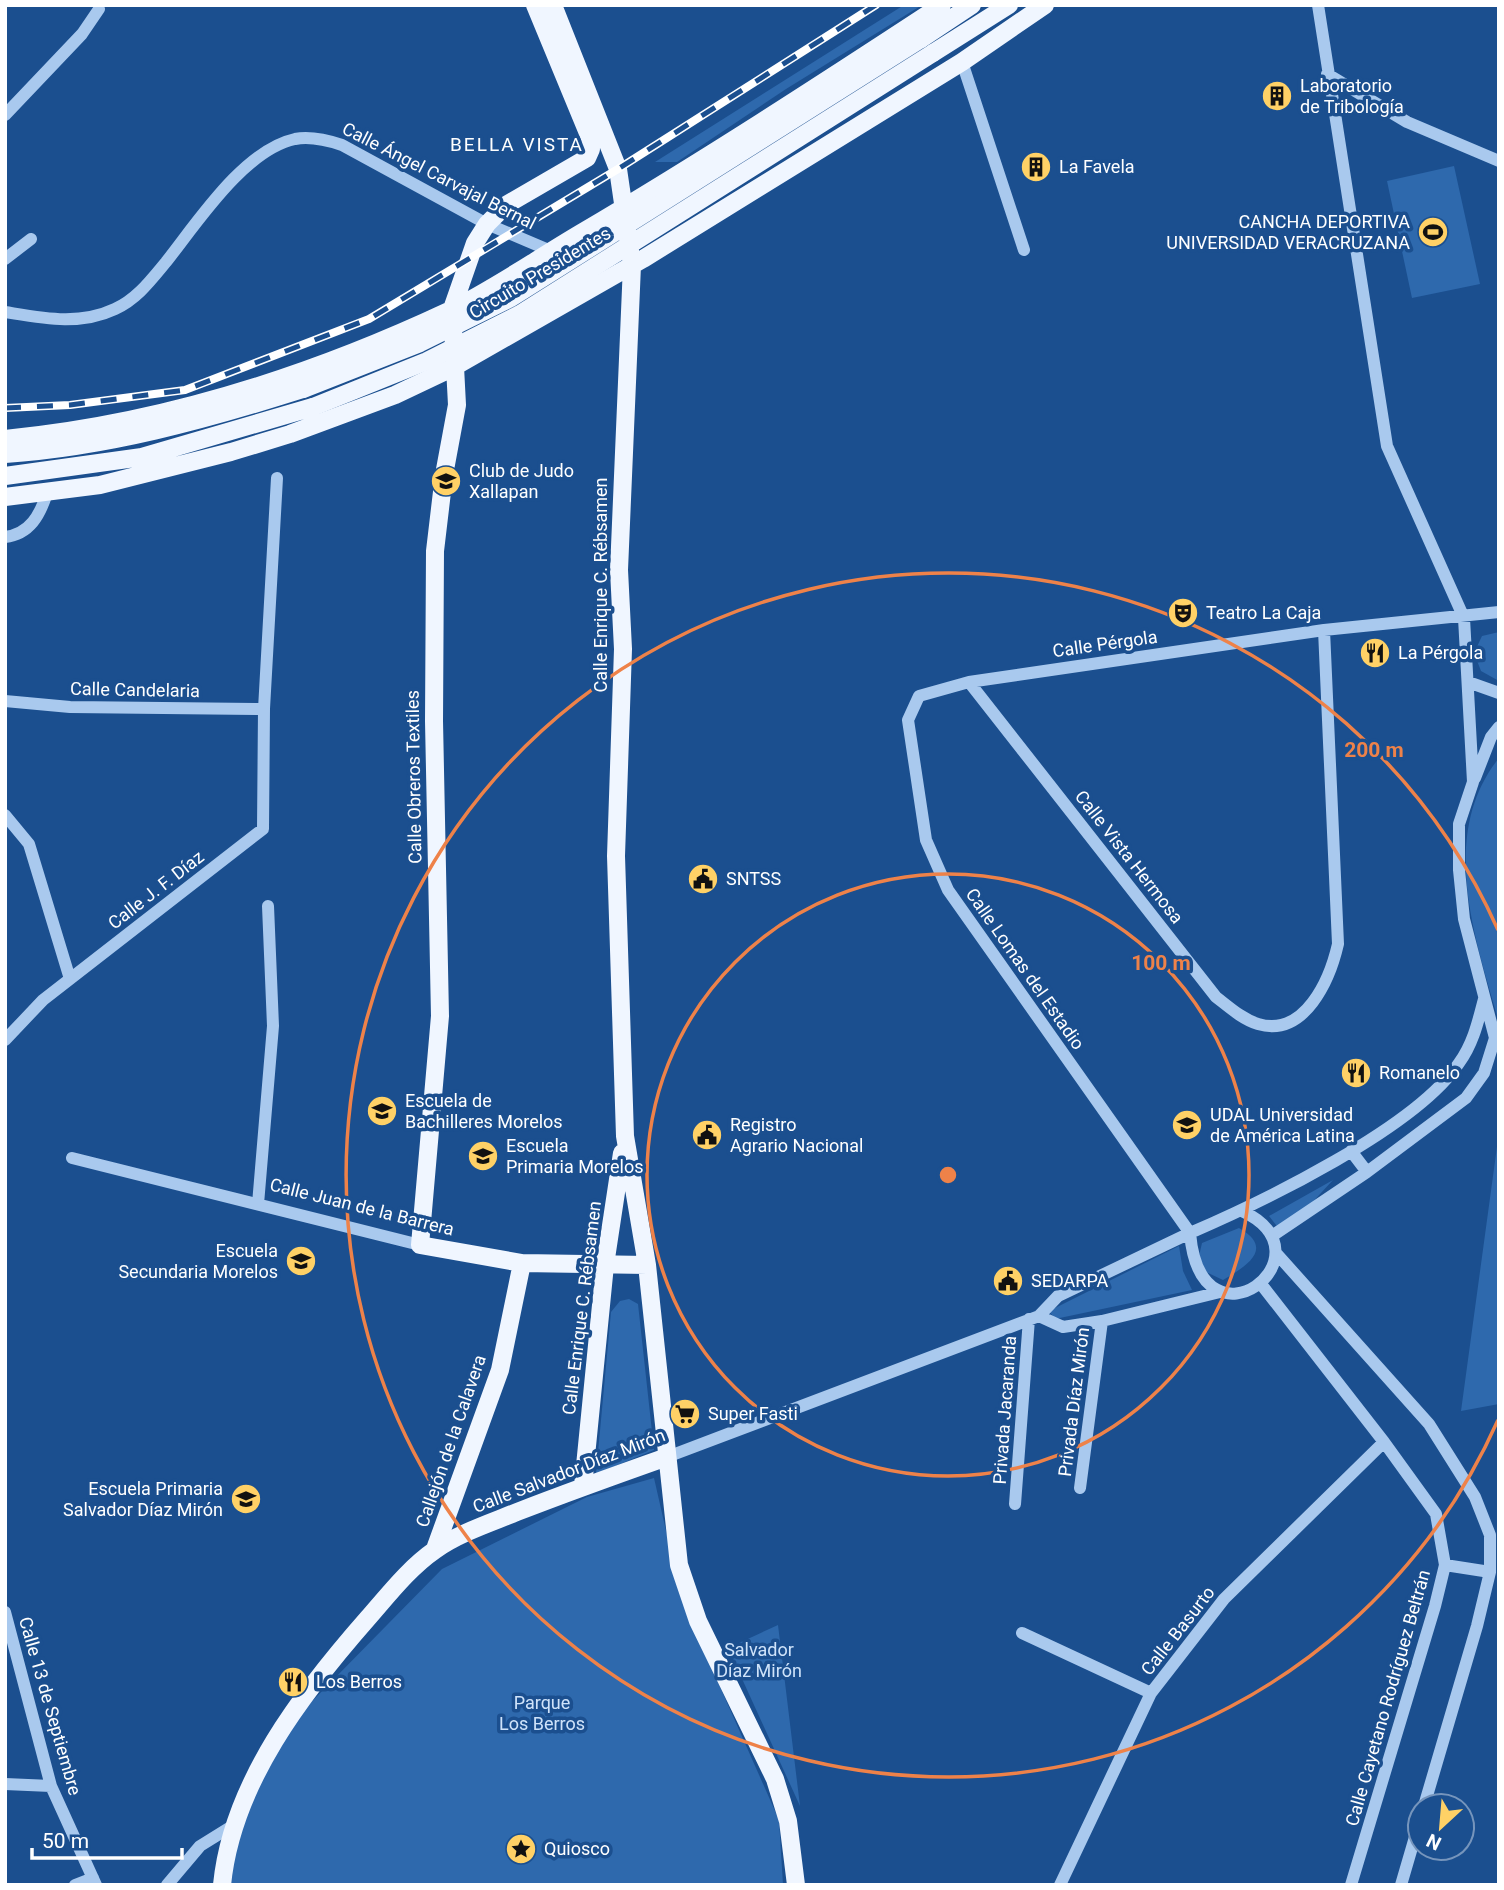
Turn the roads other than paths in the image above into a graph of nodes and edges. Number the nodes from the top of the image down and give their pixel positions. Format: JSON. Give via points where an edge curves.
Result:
{"nodes":[{"id":1,"x":535,"y":5,"type":"edge"},
{"id":2,"x":554,"y":5,"type":"edge"},
{"id":3,"x":942,"y":5,"type":"edge"},
{"id":4,"x":972,"y":5,"type":"edge"},
{"id":5,"x":1009,"y":5,"type":"edge"},
{"id":6,"x":1045,"y":5,"type":"edge"},
{"id":7,"x":1318,"y":5,"type":"edge"},
{"id":8,"x":99,"y":9,"type":"dead end"},
{"id":9,"x":962,"y":62,"type":"junction"},
{"id":10,"x":853,"y":63,"type":"junction"},
{"id":11,"x":1327,"y":74,"type":"junction"},
{"id":12,"x":787,"y":105,"type":"junction"},
{"id":13,"x":881,"y":112,"type":"junction"},
{"id":14,"x":5,"y":115,"type":"edge"},
{"id":15,"x":815,"y":152,"type":"junction"},
{"id":16,"x":1499,"y":161,"type":"edge"},
{"id":17,"x":623,"y":208,"type":"junction"},
{"id":18,"x":487,"y":224,"type":"junction"},
{"id":19,"x":579,"y":234,"type":"junction"},
{"id":20,"x":31,"y":239,"type":"dead end"},
{"id":21,"x":1024,"y":250,"type":"dead end"},
{"id":22,"x":551,"y":251,"type":"junction"},
{"id":23,"x":5,"y":259,"type":"edge"},
{"id":24,"x":632,"y":265,"type":"junction"},
{"id":25,"x":452,"y":309,"type":"junction"},
{"id":26,"x":5,"y":312,"type":"edge"},
{"id":27,"x":376,"y":343,"type":"junction"},
{"id":28,"x":454,"y":367,"type":"junction"},
{"id":29,"x":395,"y":395,"type":"junction"},
{"id":30,"x":5,"y":439,"type":"edge"},
{"id":31,"x":5,"y":454,"type":"edge"},
{"id":32,"x":5,"y":476,"type":"edge"},
{"id":33,"x":277,"y":478,"type":"dead end"},
{"id":34,"x":47,"y":493,"type":"junction"},
{"id":35,"x":5,"y":497,"type":"edge"},
{"id":36,"x":5,"y":537,"type":"edge"},
{"id":37,"x":1499,"y":612,"type":"edge"},
{"id":38,"x":1464,"y":618,"type":"junction"},
{"id":39,"x":1324,"y":630,"type":"junction"},
{"id":40,"x":969,"y":682,"type":"junction"},
{"id":41,"x":1468,"y":682,"type":"junction"},
{"id":42,"x":1499,"y":693,"type":"edge"},
{"id":43,"x":919,"y":696,"type":"joint"},
{"id":44,"x":5,"y":701,"type":"edge"},
{"id":45,"x":264,"y":709,"type":"junction"},
{"id":46,"x":1499,"y":727,"type":"edge"},
{"id":47,"x":1473,"y":782,"type":"junction"},
{"id":48,"x":5,"y":815,"type":"edge"},
{"id":49,"x":268,"y":906,"type":"dead end"},
{"id":50,"x":70,"y":979,"type":"junction"},
{"id":51,"x":1484,"y":999,"type":"junction"},
{"id":52,"x":5,"y":1040,"type":"edge"},
{"id":53,"x":625,"y":1136,"type":"junction"},
{"id":54,"x":1351,"y":1151,"type":"junction"},
{"id":55,"x":72,"y":1158,"type":"dead end"},
{"id":56,"x":1367,"y":1172,"type":"junction"},
{"id":57,"x":258,"y":1204,"type":"junction"},
{"id":58,"x":1242,"y":1211,"type":"junction"},
{"id":59,"x":1190,"y":1233,"type":"junction"},
{"id":60,"x":1272,"y":1236,"type":"junction"},
{"id":61,"x":420,"y":1245,"type":"junction"},
{"id":62,"x":1276,"y":1253,"type":"junction"},
{"id":63,"x":522,"y":1263,"type":"junction"},
{"id":64,"x":605,"y":1265,"type":"junction"},
{"id":65,"x":647,"y":1265,"type":"junction"},
{"id":66,"x":1261,"y":1284,"type":"junction"},
{"id":67,"x":1220,"y":1292,"type":"junction"},
{"id":68,"x":1034,"y":1318,"type":"junction"},
{"id":69,"x":1102,"y":1321,"type":"junction"},
{"id":70,"x":1384,"y":1442,"type":"junction"},
{"id":71,"x":667,"y":1457,"type":"junction"},
{"id":72,"x":583,"y":1486,"type":"junction"},
{"id":73,"x":1080,"y":1488,"type":"dead end"},
{"id":74,"x":1015,"y":1504,"type":"dead end"},
{"id":75,"x":435,"y":1549,"type":"junction"},
{"id":76,"x":1446,"y":1565,"type":"junction"},
{"id":77,"x":1490,"y":1572,"type":"junction"},
{"id":78,"x":5,"y":1612,"type":"edge"},
{"id":79,"x":1022,"y":1633,"type":"dead end"},
{"id":80,"x":1151,"y":1693,"type":"junction"},
{"id":81,"x":5,"y":1784,"type":"edge"},
{"id":82,"x":51,"y":1786,"type":"junction"},
{"id":83,"x":1428,"y":1792,"type":"edge"},
{"id":84,"x":237,"y":1823,"type":"junction"},
{"id":85,"x":1408,"y":1862,"type":"edge"},
{"id":86,"x":94,"y":1881,"type":"edge"},
{"id":87,"x":75,"y":1885,"type":"edge"},
{"id":88,"x":167,"y":1885,"type":"edge"},
{"id":89,"x":222,"y":1885,"type":"edge"},
{"id":90,"x":796,"y":1885,"type":"edge"},
{"id":91,"x":1060,"y":1885,"type":"edge"},
{"id":92,"x":1351,"y":1885,"type":"edge"},
{"id":93,"x":1401,"y":1885,"type":"edge"}],
"edges":[{"from":1,"to":18,"type":"main road","via":[[591,149],[587,158],[506,205]]},
{"from":2,"to":17,"type":"main road","name":"Calle Enrique C. Rébsamen","via":[[614,155]]},
{"from":3,"to":10,"type":"main road"},
{"from":4,"to":31,"type":"main road","name":"Circuito Presidentes","bridge":true,"via":[[511,298],[420,343],[216,417],[55,450]]},
{"from":5,"to":32,"type":"main road","name":"Circuito Presidentes","bridge":true,"via":[[520,314],[427,361],[313,407],[142,457]]},
{"from":6,"to":9,"type":"main road"},
{"from":7,"to":11,"type":"street"},
{"from":8,"to":14,"type":"street","via":[[82,34]]},
{"from":9,"to":13,"type":"main road"},
{"from":9,"to":21,"type":"street"},
{"from":10,"to":12,"type":"main road"},
{"from":10,"to":13,"type":"main road","via":[[847,80],[851,97],[864,109]]},
{"from":11,"to":16,"type":"street","via":[[1407,121]]},
{"from":11,"to":38,"type":"street","via":[[1387,446]]},
{"from":12,"to":15,"type":"main road","via":[[805,107],[818,119],[822,136]]},
{"from":12,"to":17,"type":"main road"},
{"from":13,"to":15,"type":"main road"},
{"from":15,"to":24,"type":"main road"},
{"from":17,"to":19,"type":"main road"},
{"from":17,"to":24,"type":"main road","name":"Calle Enrique C. Rébsamen"},
{"from":18,"to":22,"type":"street","name":"Calle Ángel Carvajal Bernal"},
{"from":18,"to":25,"type":"main road","via":[[475,243]]},
{"from":18,"to":26,"type":"street","name":"Calle Ángel Carvajal Bernal","via":[[342,145],[322,138],[296,139],[275,146],[234,178],[144,289],[116,309],[59,321]]},
{"from":19,"to":22,"type":"main road"},
{"from":19,"to":24,"type":"main road","via":[[605,240]]},
{"from":20,"to":23,"type":"street"},
{"from":22,"to":25,"type":"main road"},
{"from":24,"to":28,"type":"main road"},
{"from":24,"to":53,"type":"main road","name":"Calle Enrique C. Rébsamen","via":[[619,570],[623,649],[616,856]]},
{"from":25,"to":27,"type":"main road"},
{"from":25,"to":28,"type":"main road","name":"Calle Obreros Textiles"},
{"from":27,"to":29,"type":"main road","via":[[401,346],[414,360],[411,380]]},
{"from":27,"to":30,"type":"main road","via":[[211,402],[138,421]]},
{"from":28,"to":29,"type":"main road"},
{"from":28,"to":61,"type":"main road","name":"Calle Obreros Textiles","via":[[457,405],[435,551],[433,721],[440,1016]]},
{"from":29,"to":34,"type":"main road","via":[[231,452],[100,485]]},
{"from":33,"to":45,"type":"street"},
{"from":34,"to":35,"type":"main road"},
{"from":34,"to":36,"type":"street","via":[[40,514],[26,530]]},
{"from":37,"to":38,"type":"street","name":"Calle Pérgola"},
{"from":38,"to":39,"type":"street","name":"Calle Pérgola"},
{"from":38,"to":41,"type":"street"},
{"from":39,"to":40,"type":"street","name":"Calle Pérgola"},
{"from":39,"to":40,"type":"street","name":"Calle Vista Hermosa","via":[[1338,944],[1321,993],[1303,1014],[1280,1025],[1260,1025],[1216,997]]},
{"from":40,"to":43,"type":"street","name":"Calle Pérgola"},
{"from":41,"to":42,"type":"street"},
{"from":41,"to":47,"type":"street"},
{"from":43,"to":59,"type":"street","name":"Calle Lomas del Estadio","via":[[908,720],[912,747],[926,840],[948,890]]},
{"from":44,"to":45,"type":"street","name":"Calle Candelaria","via":[[70,708]]},
{"from":45,"to":50,"type":"street","name":"Calle J. F. Díaz","via":[[262,829]]},
{"from":46,"to":47,"type":"street"},
{"from":47,"to":51,"type":"street","via":[[1459,824],[1459,870],[1464,919]]},
{"from":48,"to":50,"type":"street","via":[[29,844]]},
{"from":49,"to":57,"type":"street","via":[[273,1026]]},
{"from":50,"to":52,"type":"street"},
{"from":51,"to":54,"type":"street","via":[[1473,1039],[1458,1065],[1400,1118]]},
{"from":51,"to":56,"type":"street","via":[[1495,1038],[1484,1073],[1466,1098]]},
{"from":53,"to":64,"type":"main road","name":"Calle Enrique C. Rébsamen"},
{"from":53,"to":65,"type":"main road","name":"Calle Enrique C. Rébsamen"},
{"from":54,"to":56,"type":"street"},
{"from":54,"to":58,"type":"street"},
{"from":55,"to":57,"type":"street","name":"Calle Juan de la Barrera"},
{"from":56,"to":60,"type":"street"},
{"from":57,"to":61,"type":"street","name":"Calle Juan de la Barrera"},
{"from":58,"to":59,"type":"street"},
{"from":58,"to":60,"type":"street","via":[[1260,1219]]},
{"from":59,"to":67,"type":"street","via":[[1192,1259],[1202,1279]]},
{"from":59,"to":68,"type":"street","name":"Calle Salvador Díaz Mirón","via":[[1058,1296]]},
{"from":60,"to":62,"type":"street"},
{"from":61,"to":63,"type":"main road","name":"Calle Juan de la Barrera"},
{"from":62,"to":66,"type":"street","via":[[1272,1270]]},
{"from":62,"to":77,"type":"street","via":[[1429,1424],[1475,1497],[1490,1535]]},
{"from":63,"to":64,"type":"main road","name":"Calle Juan de la Barrera"},
{"from":63,"to":75,"type":"main road","name":"Callejón de la Calavera","via":[[500,1370]]},
{"from":64,"to":65,"type":"main road","name":"Calle Juan de la Barrera"},
{"from":64,"to":72,"type":"main road","name":"Calle Enrique C. Rébsamen"},
{"from":65,"to":71,"type":"main road","name":"Calle Enrique C. Rébsamen"},
{"from":66,"to":67,"type":"street","via":[[1242,1293]]},
{"from":66,"to":70,"type":"street","name":"Calle Cayetano Rodríguez Beltrán"},
{"from":67,"to":69,"type":"street"},
{"from":68,"to":69,"type":"street","via":[[1063,1327]]},
{"from":68,"to":71,"type":"street","name":"Calle Salvador Díaz Mirón"},
{"from":68,"to":74,"type":"street","name":"Privada Jacaranda"},
{"from":69,"to":73,"type":"street","name":"Privada Díaz Mirón"},
{"from":70,"to":76,"type":"street","name":"Calle Cayetano Rodríguez Beltrán","via":[[1436,1514]]},
{"from":70,"to":80,"type":"street","name":"Calle Basurto","via":[[1224,1599]]},
{"from":71,"to":72,"type":"main road","name":"Calle Salvador Díaz Mirón"},
{"from":71,"to":90,"type":"main road","name":"Calle Enrique C. Rébsamen","via":[[679,1565],[698,1621],[775,1779],[788,1821]]},
{"from":72,"to":75,"type":"main road","name":"Calle Salvador Díaz Mirón","via":[[475,1528]]},
{"from":75,"to":84,"type":"main road","name":"Calle Salvador Díaz Mirón","via":[[404,1576],[332,1659],[256,1774]]},
{"from":76,"to":77,"type":"street"},
{"from":76,"to":92,"type":"street","name":"Calle Cayetano Rodríguez Beltrán"},
{"from":77,"to":83,"type":"street"},
{"from":78,"to":82,"type":"street","name":"Calle 13 de Septiembre"},
{"from":79,"to":80,"type":"street"},
{"from":80,"to":91,"type":"street","name":"Calle Basurto"},
{"from":81,"to":82,"type":"street"},
{"from":82,"to":86,"type":"street","name":"Calle 13 de Septiembre"},
{"from":84,"to":88,"type":"street","via":[[200,1846]]},
{"from":84,"to":89,"type":"main road","name":"Calle Salvador Díaz Mirón"},
{"from":85,"to":93,"type":"street"},
{"from":86,"to":87,"type":"street"}]}
